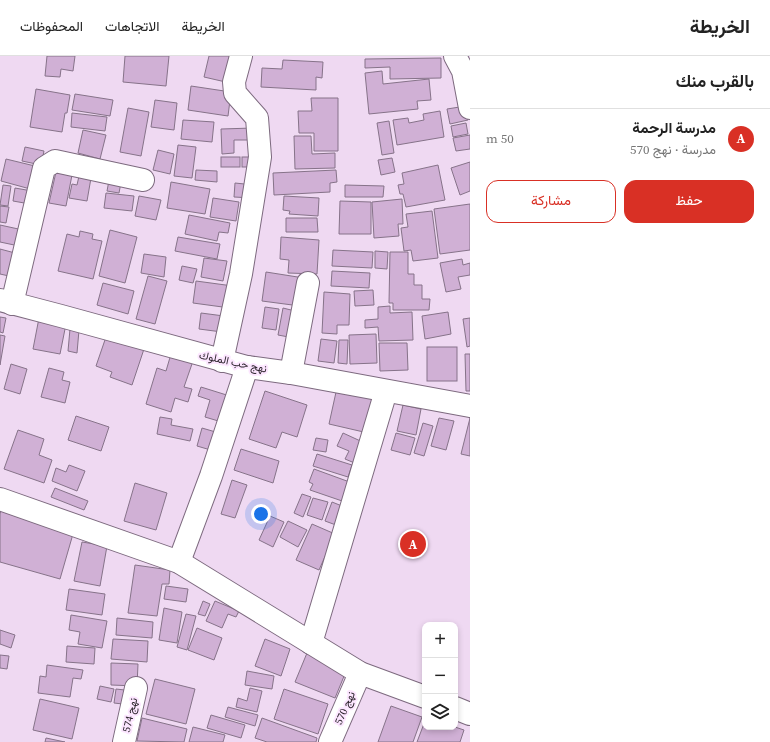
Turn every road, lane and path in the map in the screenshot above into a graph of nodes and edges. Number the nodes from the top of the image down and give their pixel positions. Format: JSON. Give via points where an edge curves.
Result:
{"nodes":[{"id":1,"x":241,"y":56,"type":"edge"},
{"id":2,"x":463,"y":66,"type":"edge"},
{"id":3,"x":470,"y":108,"type":"edge"},
{"id":4,"x":143,"y":180,"type":"dead end"},
{"id":5,"x":308,"y":283,"type":"dead end"},
{"id":6,"x":6,"y":302,"type":"edge"},
{"id":7,"x":222,"y":361,"type":"junction"},
{"id":8,"x":247,"y":367,"type":"junction"},
{"id":9,"x":291,"y":373,"type":"junction"},
{"id":10,"x":386,"y":390,"type":"junction"},
{"id":11,"x":470,"y":406,"type":"edge"},
{"id":12,"x":0,"y":499,"type":"edge"},
{"id":13,"x":179,"y":562,"type":"junction"},
{"id":14,"x":311,"y":643,"type":"junction"},
{"id":15,"x":360,"y":673,"type":"junction"},
{"id":16,"x":136,"y":688,"type":"dead end"},
{"id":17,"x":422,"y":696,"type":"edge"},
{"id":18,"x":458,"y":709,"type":"edge"},
{"id":19,"x":470,"y":714,"type":"edge"},
{"id":20,"x":124,"y":742,"type":"edge"},
{"id":21,"x":330,"y":742,"type":"edge"}],
"edges":[{"from":1,"to":7,"type":"street","via":[[234,82],[236,93],[257,118],[260,157]]},
{"from":2,"to":3,"type":"street"},
{"from":4,"to":6,"type":"street","via":[[54,161],[44,168]]},
{"from":5,"to":9,"type":"street"},
{"from":6,"to":7,"type":"street","name":"نهج حب الملوك"},
{"from":7,"to":8,"type":"street","name":"نهج حب الملوك"},
{"from":8,"to":9,"type":"street","name":"نهج حب الملوك"},
{"from":8,"to":13,"type":"street"},
{"from":9,"to":10,"type":"street","name":"نهج حب الملوك"},
{"from":10,"to":11,"type":"street","name":"نهج حب الملوك"},
{"from":10,"to":14,"type":"street"},
{"from":12,"to":13,"type":"street"},
{"from":13,"to":14,"type":"street"},
{"from":14,"to":15,"type":"street"},
{"from":15,"to":17,"type":"street"},
{"from":15,"to":21,"type":"street","name":"نهج 570"},
{"from":16,"to":20,"type":"street","name":"نهج 574"},
{"from":18,"to":19,"type":"street"}]}
